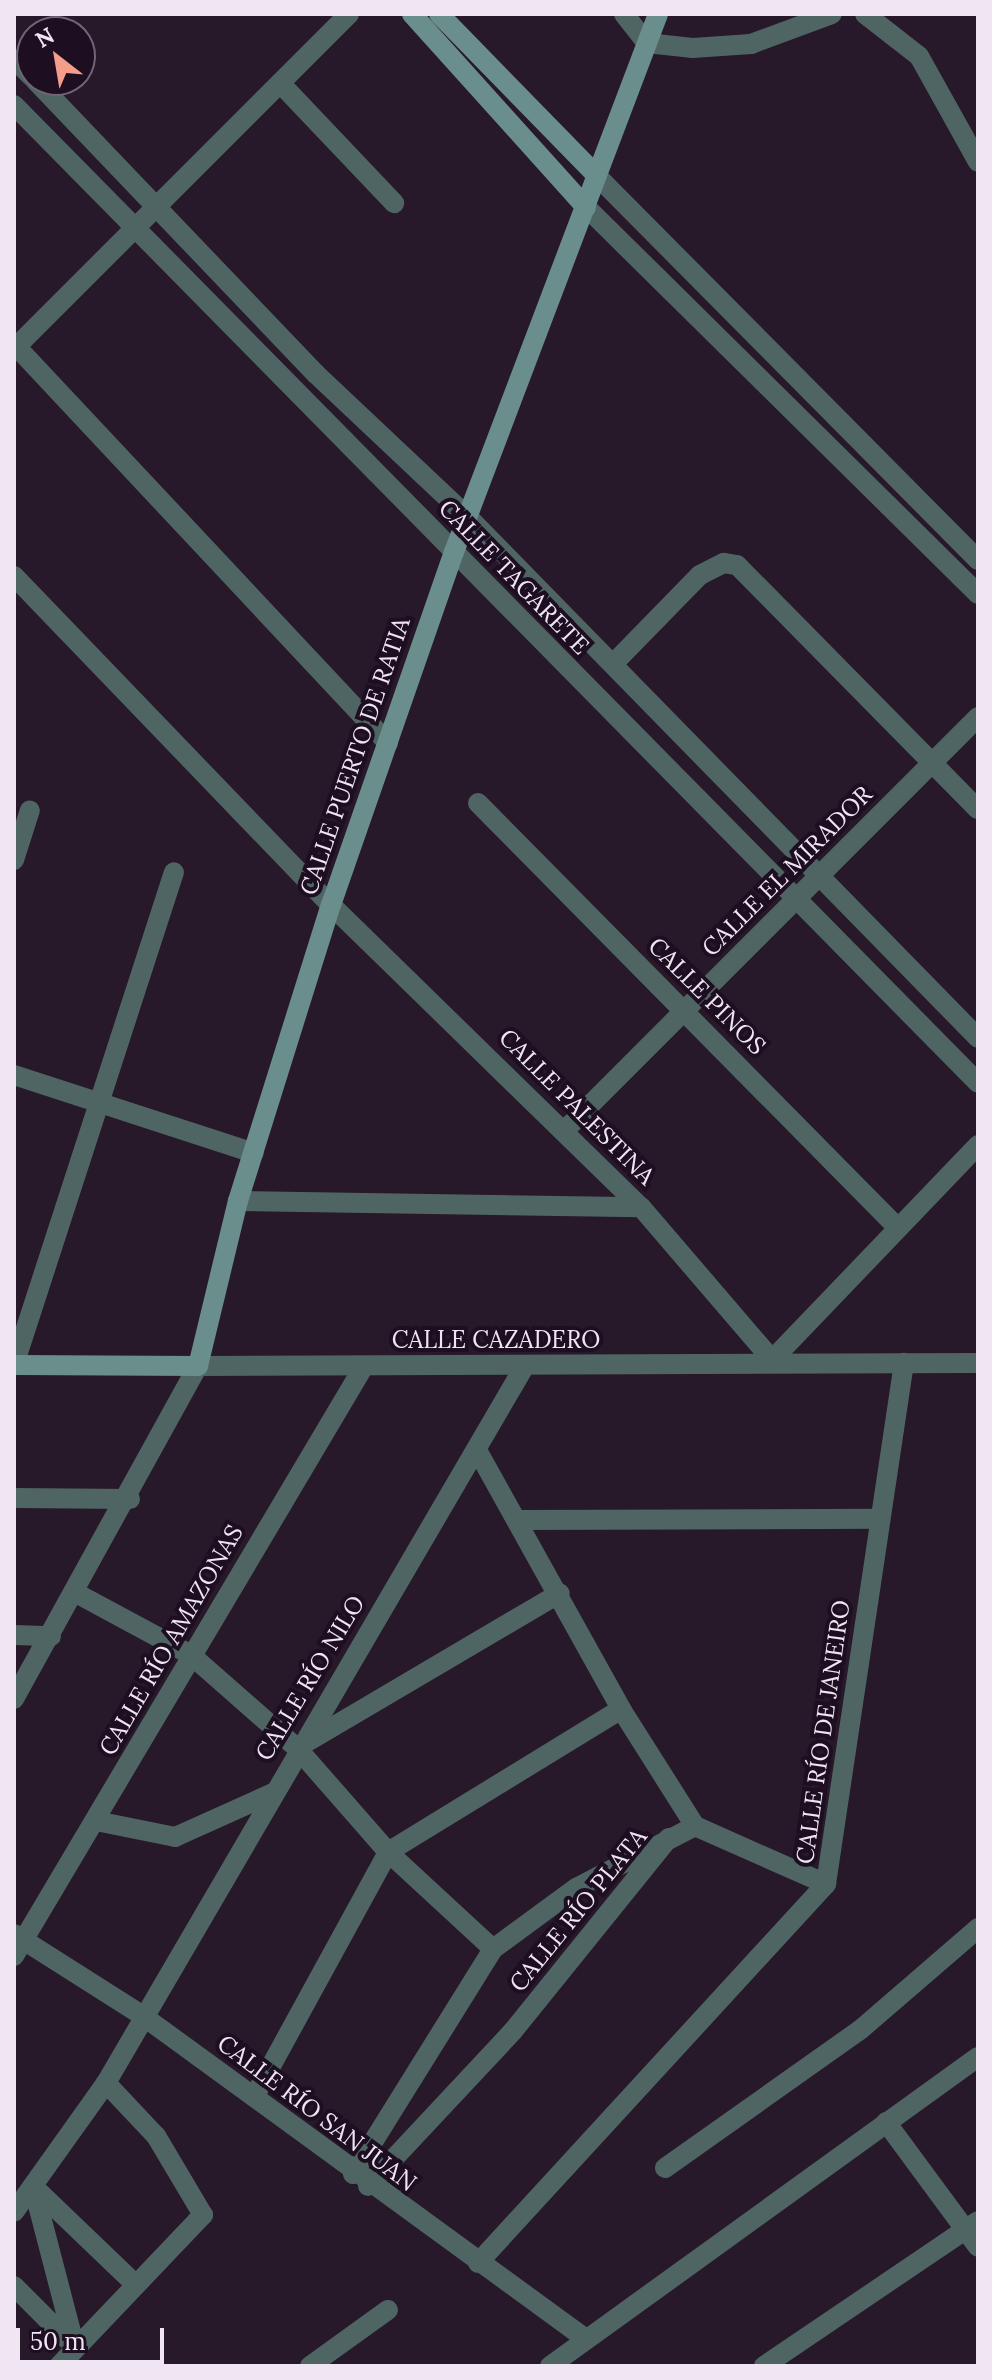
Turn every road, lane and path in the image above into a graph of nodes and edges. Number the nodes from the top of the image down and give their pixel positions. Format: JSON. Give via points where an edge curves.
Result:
{"nodes":[{"id":1,"x":349,"y":14,"type":"edge"},
{"id":2,"x":412,"y":14,"type":"edge"},
{"id":3,"x":439,"y":14,"type":"edge"},
{"id":4,"x":624,"y":14,"type":"edge"},
{"id":5,"x":658,"y":14,"type":"edge"},
{"id":6,"x":832,"y":14,"type":"edge"},
{"id":7,"x":865,"y":14,"type":"edge"},
{"id":8,"x":647,"y":43,"type":"junction"},
{"id":9,"x":282,"y":85,"type":"junction"},
{"id":10,"x":50,"y":96,"type":"edge"},
{"id":11,"x":14,"y":105,"type":"edge"},
{"id":12,"x":978,"y":162,"type":"edge"},
{"id":13,"x":595,"y":174,"type":"junction"},
{"id":14,"x":394,"y":203,"type":"dead end"},
{"id":15,"x":157,"y":206,"type":"junction"},
{"id":16,"x":586,"y":207,"type":"junction"},
{"id":17,"x":134,"y":229,"type":"junction"},
{"id":18,"x":15,"y":347,"type":"edge"},
{"id":19,"x":316,"y":374,"type":"junction"},
{"id":20,"x":295,"y":392,"type":"junction"},
{"id":21,"x":470,"y":519,"type":"junction"},
{"id":22,"x":454,"y":552,"type":"junction"},
{"id":23,"x":978,"y":560,"type":"edge"},
{"id":24,"x":14,"y":576,"type":"edge"},
{"id":25,"x":978,"y":594,"type":"edge"},
{"id":26,"x":613,"y":664,"type":"junction"},
{"id":27,"x":978,"y":717,"type":"edge"},
{"id":28,"x":388,"y":743,"type":"junction"},
{"id":29,"x":931,"y":763,"type":"junction"},
{"id":30,"x":478,"y":803,"type":"dead end"},
{"id":31,"x":978,"y":809,"type":"edge"},
{"id":32,"x":30,"y":810,"type":"dead end"},
{"id":33,"x":14,"y":860,"type":"edge"},
{"id":34,"x":174,"y":872,"type":"dead end"},
{"id":35,"x":819,"y":876,"type":"junction"},
{"id":36,"x":795,"y":900,"type":"junction"},
{"id":37,"x":331,"y":905,"type":"junction"},
{"id":38,"x":685,"y":1011,"type":"junction"},
{"id":39,"x":978,"y":1038,"type":"edge"},
{"id":40,"x":14,"y":1075,"type":"edge"},
{"id":41,"x":978,"y":1083,"type":"edge"},
{"id":42,"x":98,"y":1102,"type":"junction"},
{"id":43,"x":565,"y":1130,"type":"junction"},
{"id":44,"x":978,"y":1145,"type":"edge"},
{"id":45,"x":254,"y":1153,"type":"junction"},
{"id":46,"x":238,"y":1201,"type":"junction"},
{"id":47,"x":641,"y":1207,"type":"junction"},
{"id":48,"x":897,"y":1227,"type":"junction"},
{"id":49,"x":772,"y":1360,"type":"junction"},
{"id":50,"x":904,"y":1363,"type":"junction"},
{"id":51,"x":978,"y":1363,"type":"edge"},
{"id":52,"x":14,"y":1365,"type":"edge"},
{"id":53,"x":198,"y":1366,"type":"junction"},
{"id":54,"x":364,"y":1366,"type":"junction"},
{"id":55,"x":524,"y":1367,"type":"junction"},
{"id":56,"x":477,"y":1450,"type":"junction"},
{"id":57,"x":14,"y":1498,"type":"edge"},
{"id":58,"x":130,"y":1499,"type":"junction"},
{"id":59,"x":879,"y":1519,"type":"junction"},
{"id":60,"x":518,"y":1520,"type":"junction"},
{"id":61,"x":76,"y":1593,"type":"junction"},
{"id":62,"x":560,"y":1593,"type":"junction"},
{"id":63,"x":14,"y":1635,"type":"edge"},
{"id":64,"x":51,"y":1636,"type":"junction"},
{"id":65,"x":191,"y":1655,"type":"junction"},
{"id":66,"x":14,"y":1699,"type":"edge"},
{"id":67,"x":621,"y":1709,"type":"junction"},
{"id":68,"x":297,"y":1748,"type":"junction"},
{"id":69,"x":273,"y":1793,"type":"junction"},
{"id":70,"x":96,"y":1821,"type":"junction"},
{"id":71,"x":695,"y":1826,"type":"junction"},
{"id":72,"x":669,"y":1838,"type":"junction"},
{"id":73,"x":388,"y":1852,"type":"junction"},
{"id":74,"x":826,"y":1884,"type":"junction"},
{"id":75,"x":978,"y":1928,"type":"edge"},
{"id":76,"x":18,"y":1944,"type":"edge"},
{"id":77,"x":493,"y":1949,"type":"junction"},
{"id":78,"x":143,"y":2016,"type":"junction"},
{"id":79,"x":978,"y":2057,"type":"edge"},
{"id":80,"x":106,"y":2083,"type":"junction"},
{"id":81,"x":254,"y":2097,"type":"junction"},
{"id":82,"x":886,"y":2122,"type":"junction"},
{"id":83,"x":665,"y":2168,"type":"dead end"},
{"id":84,"x":361,"y":2180,"type":"junction"},
{"id":85,"x":33,"y":2186,"type":"junction"},
{"id":86,"x":14,"y":2212,"type":"edge"},
{"id":87,"x":972,"y":2225,"type":"edge"},
{"id":88,"x":978,"y":2247,"type":"edge"},
{"id":89,"x":478,"y":2263,"type":"junction"},
{"id":90,"x":136,"y":2285,"type":"junction"},
{"id":91,"x":14,"y":2286,"type":"edge"},
{"id":92,"x":388,"y":2310,"type":"dead end"},
{"id":93,"x":586,"y":2339,"type":"junction"},
{"id":94,"x":75,"y":2347,"type":"junction"},
{"id":95,"x":59,"y":2366,"type":"edge"},
{"id":96,"x":310,"y":2366,"type":"edge"},
{"id":97,"x":550,"y":2366,"type":"edge"},
{"id":98,"x":764,"y":2366,"type":"edge"}],
"edges":[{"from":1,"to":9,"type":"street"},
{"from":2,"to":16,"type":"street"},
{"from":3,"to":13,"type":"street"},
{"from":4,"to":8,"type":"street"},
{"from":5,"to":8,"type":"street","name":"CALLE PUERTO DE RATIA"},
{"from":6,"to":8,"type":"street","via":[[751,44]]},
{"from":7,"to":12,"type":"street","via":[[919,56]]},
{"from":8,"to":13,"type":"street","name":"CALLE PUERTO DE RATIA"},
{"from":9,"to":14,"type":"street"},
{"from":9,"to":15,"type":"street"},
{"from":10,"to":15,"type":"street","name":"CALLE TAGARETE"},
{"from":11,"to":17,"type":"street","name":"CALLE TAGARETE"},
{"from":13,"to":16,"type":"street","name":"CALLE PUERTO DE RATIA"},
{"from":13,"to":23,"type":"street"},
{"from":15,"to":17,"type":"street"},
{"from":15,"to":19,"type":"street","name":"CALLE TAGARETE"},
{"from":16,"to":21,"type":"street","name":"CALLE PUERTO DE RATIA"},
{"from":16,"to":25,"type":"street"},
{"from":17,"to":18,"type":"street"},
{"from":17,"to":20,"type":"street","name":"CALLE TAGARETE"},
{"from":18,"to":28,"type":"street"},
{"from":19,"to":20,"type":"street"},
{"from":19,"to":21,"type":"street","name":"CALLE TAGARETE"},
{"from":20,"to":22,"type":"street","name":"CALLE TAGARETE"},
{"from":21,"to":22,"type":"street","name":"CALLE PUERTO DE RATIA"},
{"from":21,"to":26,"type":"street","name":"CALLE TAGARETE"},
{"from":22,"to":28,"type":"street","name":"CALLE PUERTO DE RATIA"},
{"from":22,"to":36,"type":"street","name":"CALLE TAGARETE"},
{"from":24,"to":37,"type":"street","name":"CALLE PALESTINA"},
{"from":26,"to":29,"type":"street","via":[[674,598],[729,563],[757,580]]},
{"from":26,"to":35,"type":"street","name":"CALLE TAGARETE"},
{"from":27,"to":29,"type":"street","name":"CALLE EL MIRADOR"},
{"from":28,"to":37,"type":"street","name":"CALLE PUERTO DE RATIA"},
{"from":29,"to":31,"type":"street"},
{"from":29,"to":35,"type":"street","name":"CALLE EL MIRADOR"},
{"from":30,"to":38,"type":"street","name":"CALLE PINOS"},
{"from":32,"to":33,"type":"street"},
{"from":34,"to":42,"type":"street"},
{"from":35,"to":36,"type":"street","name":"CALLE EL MIRADOR"},
{"from":35,"to":39,"type":"street","name":"CALLE TAGARETE"},
{"from":36,"to":38,"type":"street","name":"CALLE EL MIRADOR"},
{"from":36,"to":41,"type":"street","name":"CALLE TAGARETE"},
{"from":37,"to":43,"type":"street","name":"CALLE PALESTINA"},
{"from":37,"to":45,"type":"street","name":"CALLE PUERTO DE RATIA"},
{"from":38,"to":43,"type":"street","name":"CALLE EL MIRADOR"},
{"from":38,"to":48,"type":"street","name":"CALLE PINOS"},
{"from":40,"to":42,"type":"street"},
{"from":42,"to":45,"type":"street"},
{"from":42,"to":52,"type":"street"},
{"from":43,"to":47,"type":"street","name":"CALLE PALESTINA"},
{"from":44,"to":48,"type":"street"},
{"from":45,"to":46,"type":"street","name":"CALLE PUERTO DE RATIA"},
{"from":46,"to":47,"type":"street"},
{"from":46,"to":53,"type":"street","name":"CALLE PUERTO DE RATIA"},
{"from":47,"to":49,"type":"street","name":"CALLE PALESTINA"},
{"from":48,"to":49,"type":"street"},
{"from":49,"to":50,"type":"street","name":"CALLE CAZADERO"},
{"from":49,"to":55,"type":"street","name":"CALLE CAZADERO"},
{"from":50,"to":51,"type":"street","name":"CALLE CAZADERO"},
{"from":50,"to":59,"type":"street","name":"CALLE RÍO DE JANEIRO"},
{"from":52,"to":53,"type":"street","name":"CALLE CAZADERO"},
{"from":53,"to":54,"type":"street","name":"CALLE CAZADERO"},
{"from":53,"to":58,"type":"street"},
{"from":54,"to":55,"type":"street","name":"CALLE CAZADERO"},
{"from":54,"to":65,"type":"street","name":"CALLE RÍO AMAZONAS"},
{"from":55,"to":56,"type":"street","name":"CALLE RÍO NILO"},
{"from":56,"to":60,"type":"street"},
{"from":56,"to":68,"type":"street","name":"CALLE RÍO NILO"},
{"from":57,"to":58,"type":"street"},
{"from":58,"to":61,"type":"street"},
{"from":59,"to":60,"type":"street"},
{"from":59,"to":74,"type":"street","name":"CALLE RÍO DE JANEIRO"},
{"from":60,"to":62,"type":"street"},
{"from":61,"to":64,"type":"street"},
{"from":61,"to":65,"type":"street"},
{"from":62,"to":67,"type":"street"},
{"from":62,"to":68,"type":"street"},
{"from":63,"to":64,"type":"street"},
{"from":64,"to":66,"type":"street"},
{"from":65,"to":68,"type":"street"},
{"from":65,"to":70,"type":"street","name":"CALLE RÍO AMAZONAS"},
{"from":67,"to":71,"type":"street"},
{"from":67,"to":73,"type":"street"},
{"from":68,"to":69,"type":"street","name":"CALLE RÍO NILO"},
{"from":68,"to":73,"type":"street"},
{"from":69,"to":70,"type":"street","via":[[175,1837]]},
{"from":69,"to":78,"type":"street","name":"CALLE RÍO NILO"},
{"from":70,"to":76,"type":"street","name":"CALLE RÍO AMAZONAS"},
{"from":71,"to":72,"type":"street"},
{"from":71,"to":74,"type":"street"},
{"from":72,"to":77,"type":"street","name":"CALLE RÍO PLATA","via":[[576,1888]]},
{"from":72,"to":84,"type":"street","name":"CALLE RÍO PLATA","via":[[513,2031]]},
{"from":73,"to":77,"type":"street"},
{"from":73,"to":81,"type":"street"},
{"from":74,"to":89,"type":"street","name":"CALLE RÍO DE JANEIRO"},
{"from":75,"to":83,"type":"street","via":[[860,2030]]},
{"from":76,"to":78,"type":"street","name":"CALLE RÍO SAN JUAN"},
{"from":77,"to":84,"type":"street","name":"CALLE RÍO PLATA"},
{"from":78,"to":80,"type":"street","name":"CALLE RÍO NILO"},
{"from":78,"to":81,"type":"street","name":"CALLE RÍO SAN JUAN"},
{"from":79,"to":82,"type":"street"},
{"from":80,"to":85,"type":"street","name":"CALLE RÍO NILO"},
{"from":80,"to":90,"type":"street","via":[[156,2136],[203,2215]]},
{"from":81,"to":84,"type":"street","name":"CALLE RÍO SAN JUAN"},
{"from":82,"to":87,"type":"street"},
{"from":82,"to":93,"type":"street"},
{"from":84,"to":89,"type":"street","name":"CALLE RÍO SAN JUAN"},
{"from":85,"to":86,"type":"street","name":"CALLE RÍO NILO"},
{"from":85,"to":90,"type":"street"},
{"from":85,"to":94,"type":"street"},
{"from":87,"to":88,"type":"street"},
{"from":87,"to":98,"type":"street"},
{"from":89,"to":93,"type":"street","name":"CALLE RÍO SAN JUAN"},
{"from":90,"to":94,"type":"street"},
{"from":91,"to":94,"type":"street"},
{"from":92,"to":96,"type":"street"},
{"from":93,"to":97,"type":"street"},
{"from":94,"to":95,"type":"street"}]}
